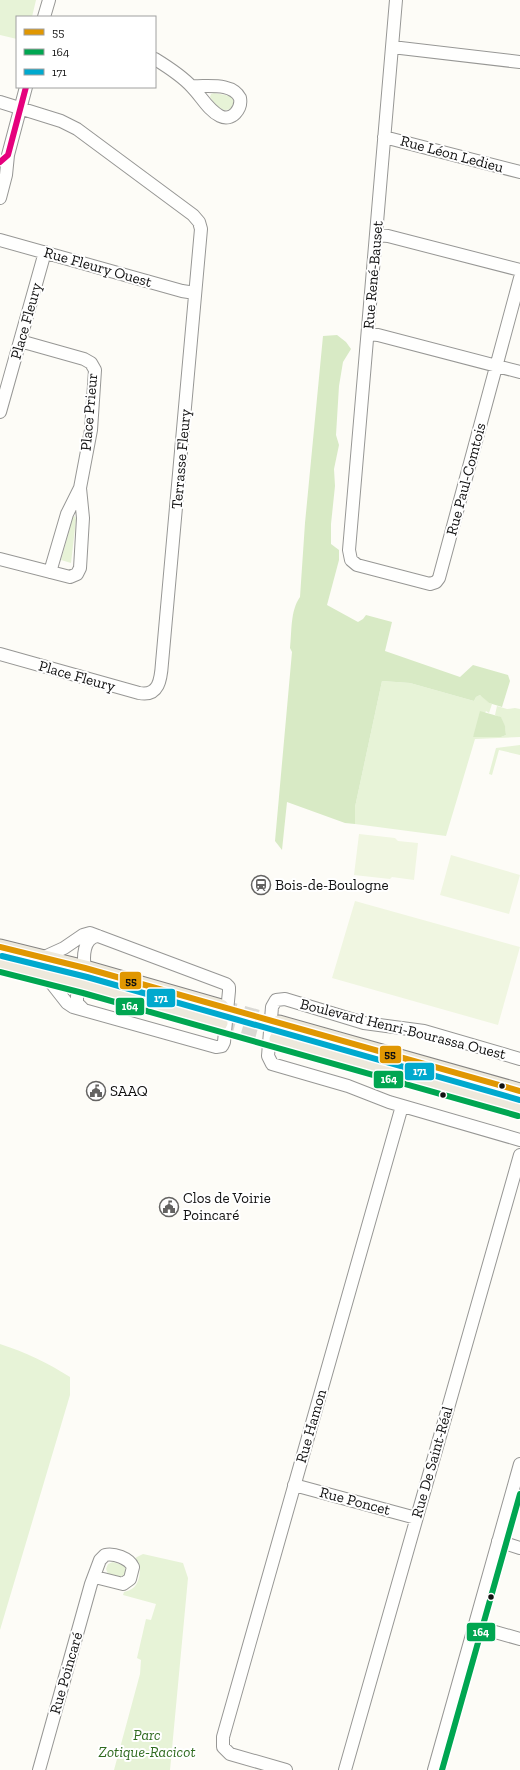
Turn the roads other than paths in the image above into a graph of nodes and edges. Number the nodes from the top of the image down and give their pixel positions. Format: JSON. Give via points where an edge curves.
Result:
{"nodes":[{"id":1,"x":48,"y":0,"type":"edge"},
{"id":2,"x":396,"y":0,"type":"edge"},
{"id":3,"x":44,"y":16,"type":"edge"},
{"id":4,"x":392,"y":47,"type":"junction"},
{"id":5,"x":156,"y":60,"type":"edge"},
{"id":6,"x":520,"y":62,"type":"edge"},
{"id":7,"x":192,"y":86,"type":"dead end"},
{"id":8,"x":26,"y":88,"type":"edge"},
{"id":9,"x":0,"y":102,"type":"edge"},
{"id":10,"x":20,"y":108,"type":"junction"},
{"id":11,"x":384,"y":137,"type":"junction"},
{"id":12,"x":4,"y":158,"type":"edge"},
{"id":13,"x":0,"y":169,"type":"edge"},
{"id":14,"x":520,"y":172,"type":"edge"},
{"id":15,"x":0,"y":198,"type":"edge"},
{"id":16,"x":377,"y":235,"type":"junction"},
{"id":17,"x":0,"y":240,"type":"edge"},
{"id":18,"x":45,"y":252,"type":"junction"},
{"id":19,"x":520,"y":270,"type":"edge"},
{"id":20,"x":520,"y":278,"type":"edge"},
{"id":21,"x":195,"y":293,"type":"junction"},
{"id":22,"x":368,"y":334,"type":"junction"},
{"id":23,"x":20,"y":341,"type":"junction"},
{"id":24,"x":497,"y":366,"type":"junction"},
{"id":25,"x":520,"y":372,"type":"edge"},
{"id":26,"x":0,"y":412,"type":"edge"},
{"id":27,"x":80,"y":488,"type":"junction"},
{"id":28,"x":349,"y":550,"type":"joint"},
{"id":29,"x":0,"y":559,"type":"edge"},
{"id":30,"x":50,"y":572,"type":"junction"},
{"id":31,"x":0,"y":654,"type":"edge"},
{"id":32,"x":154,"y":691,"type":"joint"},
{"id":33,"x":98,"y":936,"type":"junction"},
{"id":34,"x":0,"y":947,"type":"edge"},
{"id":35,"x":42,"y":958,"type":"junction"},
{"id":36,"x":0,"y":964,"type":"edge"},
{"id":37,"x":85,"y":968,"type":"junction"},
{"id":38,"x":45,"y":975,"type":"junction"},
{"id":39,"x":85,"y":985,"type":"junction"},
{"id":40,"x":221,"y":1007,"type":"tunnel mouth"},
{"id":41,"x":82,"y":1009,"type":"junction"},
{"id":42,"x":220,"y":1023,"type":"tunnel mouth"},
{"id":43,"x":278,"y":1023,"type":"tunnel mouth"},
{"id":44,"x":276,"y":1039,"type":"tunnel mouth"},
{"id":45,"x":520,"y":1059,"type":"edge"},
{"id":46,"x":520,"y":1091,"type":"edge"},
{"id":47,"x":402,"y":1106,"type":"junction"},
{"id":48,"x":520,"y":1108,"type":"edge"},
{"id":49,"x":520,"y":1140,"type":"edge"},
{"id":50,"x":520,"y":1155,"type":"edge"},
{"id":51,"x":520,"y":1464,"type":"edge"},
{"id":52,"x":294,"y":1485,"type":"junction"},
{"id":53,"x":416,"y":1518,"type":"junction"},
{"id":54,"x":498,"y":1541,"type":"junction"},
{"id":55,"x":520,"y":1548,"type":"edge"},
{"id":56,"x":94,"y":1577,"type":"dead end"},
{"id":57,"x":474,"y":1626,"type":"junction"},
{"id":58,"x":520,"y":1639,"type":"edge"},
{"id":59,"x":39,"y":1770,"type":"edge"},
{"id":60,"x":283,"y":1770,"type":"edge"},
{"id":61,"x":345,"y":1770,"type":"edge"},
{"id":62,"x":434,"y":1770,"type":"edge"}],
"edges":[{"from":1,"to":3,"type":"street"},
{"from":2,"to":4,"type":"street","name":"Rue René-Bauset"},
{"from":4,"to":6,"type":"street"},
{"from":4,"to":11,"type":"street","name":"Rue René-Bauset"},
{"from":5,"to":7,"type":"street"},
{"from":8,"to":10,"type":"street"},
{"from":9,"to":10,"type":"street"},
{"from":10,"to":12,"type":"street"},
{"from":10,"to":21,"type":"street","name":"Terrasse Fleury","via":[[77,129],[192,215],[201,225]]},
{"from":11,"to":14,"type":"street","name":"Rue Léon Ledieu"},
{"from":11,"to":16,"type":"street","name":"Rue René-Bauset"},
{"from":12,"to":13,"type":"street"},
{"from":12,"to":15,"type":"street","via":[[6,175]]},
{"from":16,"to":19,"type":"street"},
{"from":16,"to":22,"type":"street","name":"Rue René-Bauset"},
{"from":17,"to":18,"type":"street","name":"Rue Fleury Ouest"},
{"from":18,"to":21,"type":"street","name":"Rue Fleury Ouest"},
{"from":18,"to":23,"type":"street","name":"Place Fleury"},
{"from":20,"to":24,"type":"street","name":"Rue Paul-Comtois"},
{"from":21,"to":32,"type":"street","name":"Terrasse Fleury","via":[[162,672],[160,682]]},
{"from":22,"to":24,"type":"street"},
{"from":22,"to":28,"type":"street","name":"Rue René-Bauset"},
{"from":23,"to":26,"type":"street","name":"Place Fleury"},
{"from":23,"to":27,"type":"street","name":"Place Prieur","via":[[84,359],[94,367],[96,376],[91,430]]},
{"from":24,"to":25,"type":"street"},
{"from":24,"to":28,"type":"street","name":"Rue Paul-Comtois","via":[[438,580],[430,584],[357,565],[352,560]]},
{"from":27,"to":30,"type":"street","name":"Place Prieur","via":[[66,514]]},
{"from":27,"to":30,"type":"street","name":"Place Prieur","via":[[83,518],[79,570],[72,577]]},
{"from":29,"to":30,"type":"street","name":"Place Prieur"},
{"from":31,"to":32,"type":"street","name":"Place Fleury","via":[[135,693],[147,694]]},
{"from":33,"to":35,"type":"street","via":[[90,933],[83,935]]},
{"from":33,"to":37,"type":"street","via":[[90,939],[85,950]]},
{"from":33,"to":41,"type":"street","via":[[228,985],[224,1042],[222,1046],[216,1047]]},
{"from":34,"to":35,"type":"main road"},
{"from":35,"to":37,"type":"main road"},
{"from":36,"to":38,"type":"main road"},
{"from":37,"to":40,"type":"main road"},
{"from":38,"to":39,"type":"main road"},
{"from":38,"to":41,"type":"street","via":[[67,1003]]},
{"from":39,"to":41,"type":"street","via":[[77,996],[77,1003]]},
{"from":39,"to":42,"type":"main road"},
{"from":43,"to":46,"type":"main road","name":"Boulevard Henri-Bourassa Ouest"},
{"from":44,"to":48,"type":"main road"},
{"from":45,"to":47,"type":"street","name":"Boulevard Henri-Bourassa Ouest","via":[[432,1033],[364,1022],[285,999],[278,999],[273,1003],[268,1056],[272,1064],[348,1086]]},
{"from":47,"to":49,"type":"street","name":"Boulevard Henri-Bourassa Ouest"},
{"from":47,"to":52,"type":"street","name":"Rue Hamon"},
{"from":50,"to":53,"type":"street","name":"Rue De Saint-Réal"},
{"from":51,"to":54,"type":"street"},
{"from":52,"to":53,"type":"street","name":"Rue Poncet"},
{"from":52,"to":60,"type":"street","name":"Rue Hamon","via":[[223,1734],[223,1747],[227,1752]]},
{"from":53,"to":61,"type":"street","name":"Rue De Saint-Réal"},
{"from":54,"to":55,"type":"street"},
{"from":54,"to":57,"type":"street"},
{"from":56,"to":59,"type":"street","name":"Rue Poincaré"},
{"from":57,"to":58,"type":"street"},
{"from":57,"to":62,"type":"street"}]}
